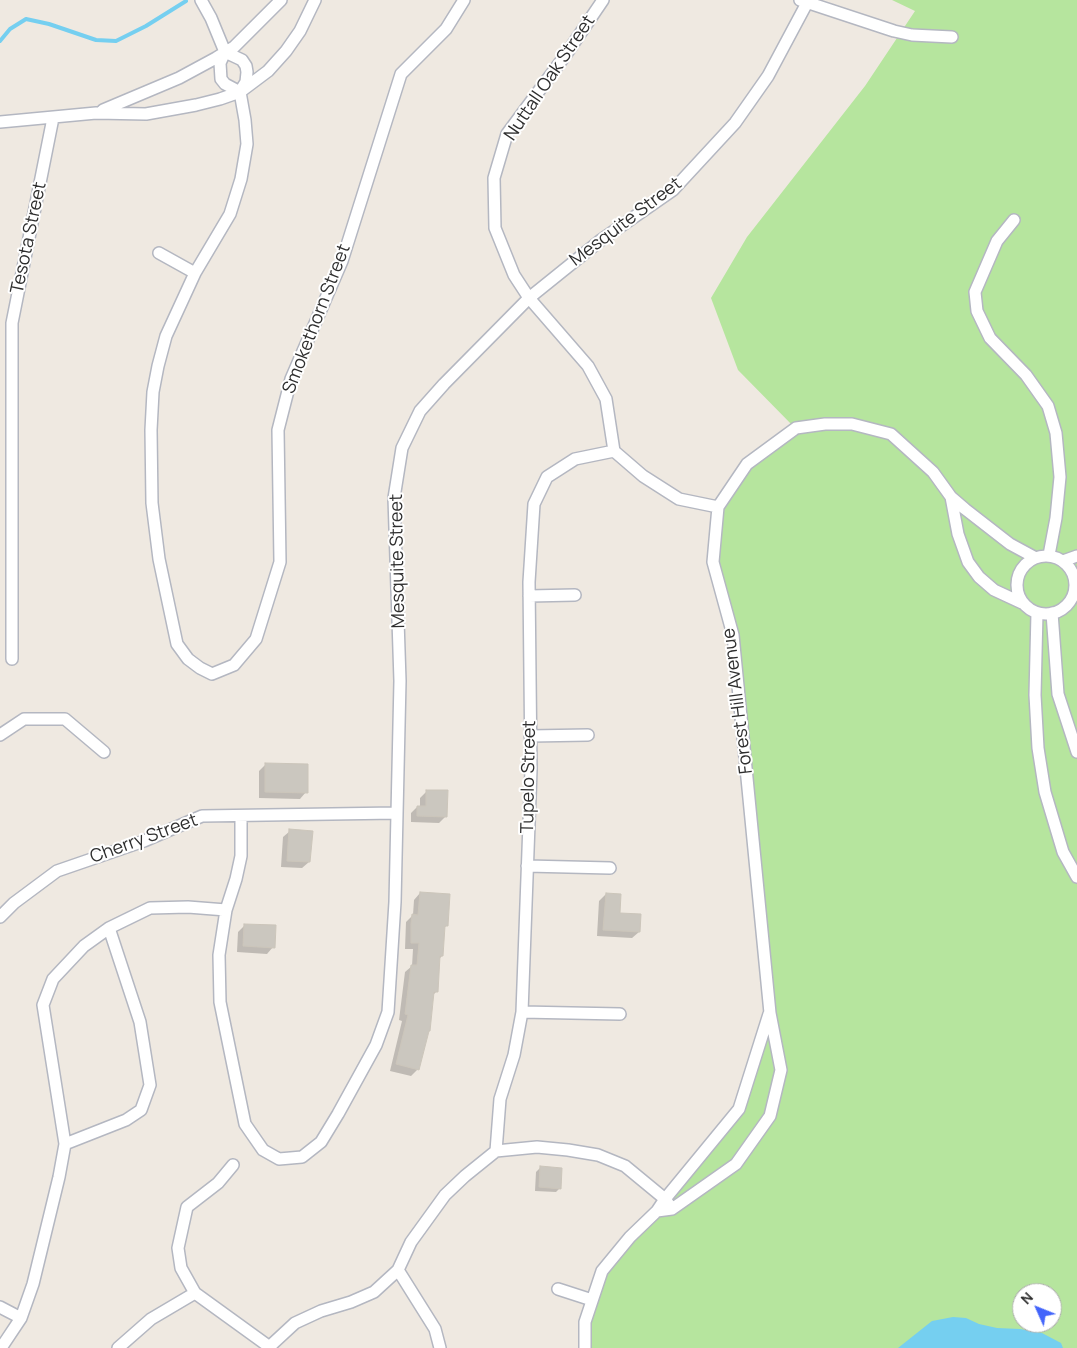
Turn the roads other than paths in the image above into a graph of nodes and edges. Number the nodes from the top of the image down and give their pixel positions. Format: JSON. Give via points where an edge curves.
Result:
{"nodes":[{"id":1,"x":201,"y":0,"type":"edge"},
{"id":2,"x":281,"y":0,"type":"edge"},
{"id":3,"x":315,"y":0,"type":"edge"},
{"id":4,"x":464,"y":0,"type":"edge"},
{"id":5,"x":603,"y":0,"type":"edge"},
{"id":6,"x":804,"y":2,"type":"edge"},
{"id":7,"x":952,"y":37,"type":"dead end"},
{"id":8,"x":225,"y":52,"type":"junction"},
{"id":9,"x":240,"y":92,"type":"junction"},
{"id":10,"x":96,"y":113,"type":"junction"},
{"id":11,"x":53,"y":118,"type":"junction"},
{"id":12,"x":0,"y":122,"type":"edge"},
{"id":13,"x":1014,"y":220,"type":"dead end"},
{"id":14,"x":159,"y":254,"type":"dead end"},
{"id":15,"x":195,"y":273,"type":"junction"},
{"id":16,"x":529,"y":298,"type":"junction"},
{"id":17,"x":614,"y":451,"type":"junction"},
{"id":18,"x":951,"y":497,"type":"junction"},
{"id":19,"x":718,"y":507,"type":"junction"},
{"id":20,"x":1049,"y":555,"type":"junction"},
{"id":21,"x":1077,"y":556,"type":"edge"},
{"id":22,"x":1034,"y":558,"type":"junction"},
{"id":23,"x":1063,"y":561,"type":"junction"},
{"id":24,"x":575,"y":595,"type":"dead end"},
{"id":25,"x":529,"y":596,"type":"junction"},
{"id":26,"x":1022,"y":603,"type":"junction"},
{"id":27,"x":1077,"y":605,"type":"edge"},
{"id":28,"x":1064,"y":608,"type":"junction"},
{"id":29,"x":1037,"y":613,"type":"junction"},
{"id":30,"x":1052,"y":613,"type":"junction"},
{"id":31,"x":12,"y":659,"type":"dead end"},
{"id":32,"x":0,"y":735,"type":"edge"},
{"id":33,"x":588,"y":735,"type":"dead end"},
{"id":34,"x":530,"y":736,"type":"junction"},
{"id":35,"x":104,"y":752,"type":"dead end"},
{"id":36,"x":1077,"y":752,"type":"edge"},
{"id":37,"x":396,"y":813,"type":"junction"},
{"id":38,"x":241,"y":816,"type":"junction"},
{"id":39,"x":527,"y":866,"type":"junction"},
{"id":40,"x":610,"y":868,"type":"dead end"},
{"id":41,"x":1077,"y":877,"type":"edge"},
{"id":42,"x":226,"y":910,"type":"junction"},
{"id":43,"x":0,"y":917,"type":"edge"},
{"id":44,"x":109,"y":928,"type":"junction"},
{"id":45,"x":522,"y":1012,"type":"junction"},
{"id":46,"x":770,"y":1013,"type":"junction"},
{"id":47,"x":620,"y":1014,"type":"dead end"},
{"id":48,"x":65,"y":1144,"type":"junction"},
{"id":49,"x":496,"y":1151,"type":"junction"},
{"id":50,"x":233,"y":1165,"type":"dead end"},
{"id":51,"x":665,"y":1199,"type":"junction"},
{"id":52,"x":672,"y":1209,"type":"junction"},
{"id":53,"x":658,"y":1210,"type":"junction"},
{"id":54,"x":398,"y":1270,"type":"junction"},
{"id":55,"x":558,"y":1289,"type":"dead end"},
{"id":56,"x":195,"y":1293,"type":"junction"},
{"id":57,"x":592,"y":1300,"type":"junction"},
{"id":58,"x":0,"y":1306,"type":"edge"},
{"id":59,"x":21,"y":1318,"type":"junction"},
{"id":60,"x":1,"y":1348,"type":"edge"},
{"id":61,"x":118,"y":1348,"type":"edge"},
{"id":62,"x":269,"y":1348,"type":"edge"},
{"id":63,"x":440,"y":1348,"type":"edge"},
{"id":64,"x":585,"y":1348,"type":"edge"}],
"edges":[{"from":1,"to":8,"type":"street"},
{"from":2,"to":8,"type":"street"},
{"from":3,"to":9,"type":"street","via":[[286,52],[268,71]]},
{"from":4,"to":15,"type":"street","name":"Smokethorn Street","via":[[446,29],[400,74],[342,261],[291,379],[278,430],[280,562],[256,639],[234,665],[212,674],[188,659],[177,644],[159,559],[152,503],[153,392],[166,336]]},
{"from":5,"to":16,"type":"street","name":"Nuttall Oak Street","via":[[507,134],[494,178],[495,228],[514,275]]},
{"from":6,"to":7,"type":"street","via":[[894,31]]},
{"from":6,"to":16,"type":"street","name":"Mesquite Street","via":[[768,76],[736,123],[673,190],[602,240]]},
{"from":8,"to":9,"type":"street","via":[[220,63],[221,79]]},
{"from":8,"to":9,"type":"street","via":[[242,60],[246,66],[246,82]]},
{"from":8,"to":10,"type":"street","via":[[179,78]]},
{"from":9,"to":10,"type":"street","via":[[220,100],[146,114]]},
{"from":9,"to":15,"type":"street","via":[[247,144],[241,179],[230,214]]},
{"from":10,"to":11,"type":"street"},
{"from":11,"to":12,"type":"street"},
{"from":11,"to":31,"type":"street","name":"Tesota Street","via":[[12,323]]},
{"from":13,"to":20,"type":"street","via":[[997,241],[975,292],[976,311],[990,338],[1026,375],[1048,406],[1056,433],[1060,477]]},
{"from":14,"to":15,"type":"street"},
{"from":16,"to":17,"type":"street","name":"Nuttall Oak Street","via":[[588,366],[606,399]]},
{"from":16,"to":37,"type":"street","name":"Mesquite Street","via":[[420,411],[402,448],[394,498],[400,681]]},
{"from":17,"to":19,"type":"street","via":[[643,476],[679,499]]},
{"from":17,"to":25,"type":"street","name":"Tupelo Street","via":[[575,459],[547,477],[534,504]]},
{"from":18,"to":19,"type":"street","name":"Forest Hill Avenue","via":[[934,472],[890,434],[852,424],[825,424],[796,428],[747,464]]},
{"from":18,"to":22,"type":"street","name":"Forest Hill Avenue","via":[[1010,544]]},
{"from":18,"to":26,"type":"street","name":"Forest Hill Avenue","via":[[958,534],[968,562],[994,590]]},
{"from":19,"to":46,"type":"street","name":"Forest Hill Avenue","via":[[713,562],[733,636]]},
{"from":20,"to":22,"type":"street"},
{"from":20,"to":23,"type":"street"},
{"from":21,"to":23,"type":"street"},
{"from":22,"to":26,"type":"street","via":[[1022,567],[1016,581]]},
{"from":23,"to":28,"type":"street","via":[[1073,573],[1075,588]]},
{"from":24,"to":25,"type":"street"},
{"from":25,"to":34,"type":"street","name":"Tupelo Street"},
{"from":26,"to":29,"type":"street"},
{"from":27,"to":28,"type":"street"},
{"from":28,"to":30,"type":"street"},
{"from":29,"to":30,"type":"street"},
{"from":29,"to":41,"type":"street","via":[[1034,695],[1038,748],[1046,792],[1063,852]]},
{"from":30,"to":36,"type":"street","via":[[1058,694]]},
{"from":32,"to":35,"type":"street","via":[[24,719],[65,719]]},
{"from":33,"to":34,"type":"street"},
{"from":34,"to":39,"type":"street","name":"Tupelo Street"},
{"from":37,"to":38,"type":"street","name":"Cherry Street"},
{"from":37,"to":42,"type":"street","name":"Mesquite Street","via":[[395,902],[388,1012],[376,1045],[321,1142],[302,1157],[279,1159],[262,1150],[245,1124],[220,1002],[219,955]]},
{"from":38,"to":42,"type":"street","via":[[241,856]]},
{"from":38,"to":43,"type":"street","name":"Cherry Street","via":[[202,816],[144,841],[57,871]]},
{"from":39,"to":40,"type":"street"},
{"from":39,"to":45,"type":"street","name":"Tupelo Street"},
{"from":42,"to":44,"type":"street","via":[[150,908]]},
{"from":44,"to":48,"type":"street","via":[[84,946],[53,980],[43,1005]]},
{"from":44,"to":48,"type":"street","via":[[140,1022],[150,1085],[141,1110],[126,1120]]},
{"from":45,"to":47,"type":"street"},
{"from":45,"to":49,"type":"street","name":"Tupelo Street","via":[[514,1054],[500,1099]]},
{"from":46,"to":51,"type":"street","name":"Forest Hill Avenue","via":[[739,1109]]},
{"from":46,"to":52,"type":"street","name":"Forest Hill Avenue","via":[[781,1070],[770,1116],[736,1164]]},
{"from":48,"to":59,"type":"street","via":[[33,1284]]},
{"from":49,"to":51,"type":"street","via":[[537,1147],[598,1155],[625,1166]]},
{"from":49,"to":54,"type":"street","via":[[445,1196],[411,1242]]},
{"from":50,"to":56,"type":"street","via":[[218,1183],[187,1207],[178,1248],[181,1268]]},
{"from":51,"to":52,"type":"street"},
{"from":51,"to":53,"type":"street","name":"Forest Hill Avenue"},
{"from":52,"to":53,"type":"street"},
{"from":53,"to":57,"type":"street","name":"Forest Hill Avenue","via":[[602,1271]]},
{"from":54,"to":62,"type":"street","via":[[374,1292],[295,1323]]},
{"from":54,"to":63,"type":"street","via":[[435,1329]]},
{"from":55,"to":57,"type":"street"},
{"from":56,"to":61,"type":"street","via":[[151,1319]]},
{"from":56,"to":62,"type":"street"},
{"from":57,"to":64,"type":"street","name":"Forest Hill Avenue","via":[[585,1322]]},
{"from":58,"to":59,"type":"street"},
{"from":59,"to":60,"type":"street"}]}
